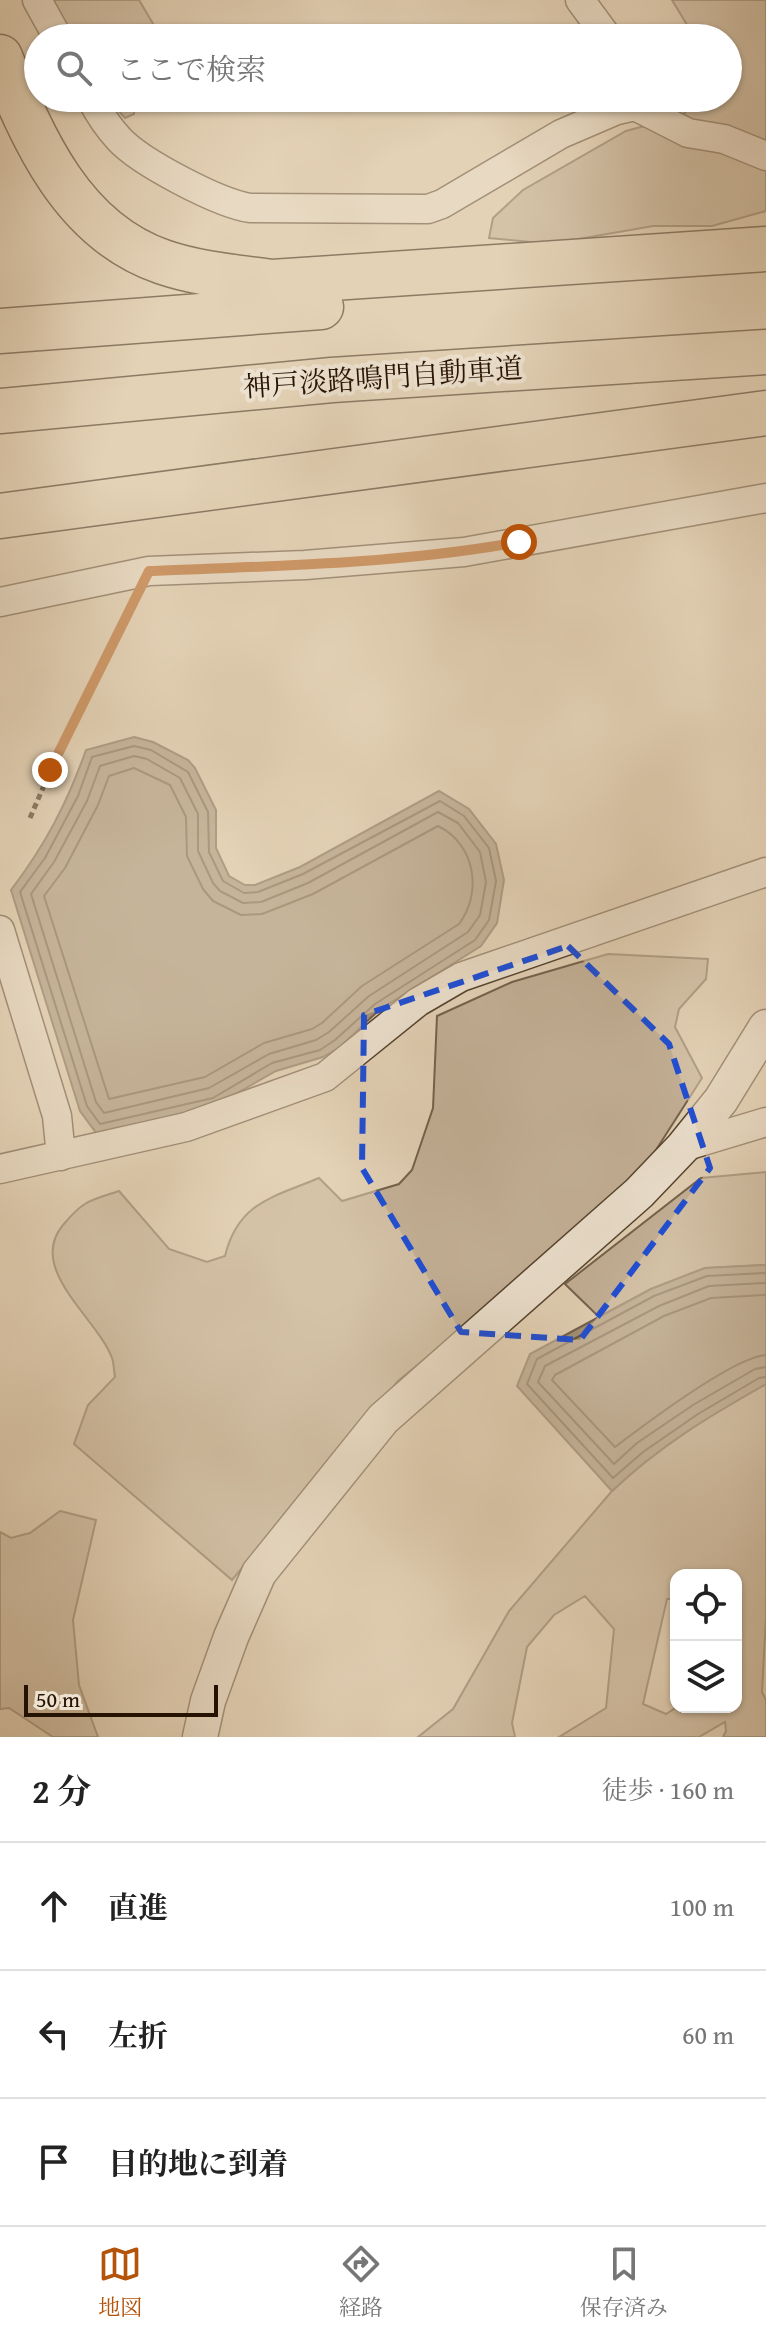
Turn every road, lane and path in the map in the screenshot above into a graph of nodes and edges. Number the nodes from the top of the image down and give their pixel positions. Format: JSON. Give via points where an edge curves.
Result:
{"nodes":[{"id":1,"x":37,"y":0,"type":"edge"},
{"id":2,"x":580,"y":0,"type":"edge"},
{"id":3,"x":50,"y":24,"type":"edge"},
{"id":4,"x":598,"y":24,"type":"edge"},
{"id":5,"x":0,"y":57,"type":"edge"},
{"id":6,"x":101,"y":112,"type":"edge"},
{"id":7,"x":612,"y":112,"type":"edge"},
{"id":8,"x":653,"y":112,"type":"edge"},
{"id":9,"x":766,"y":156,"type":"edge"},
{"id":10,"x":766,"y":249,"type":"edge"},
{"id":11,"x":766,"y":275,"type":"edge"},
{"id":12,"x":0,"y":331,"type":"edge"},
{"id":13,"x":766,"y":352,"type":"edge"},
{"id":14,"x":0,"y":411,"type":"edge"},
{"id":15,"x":766,"y":413,"type":"edge"},
{"id":16,"x":766,"y":498,"type":"edge"},
{"id":17,"x":0,"y":516,"type":"edge"},
{"id":18,"x":149,"y":571,"type":"junction"},
{"id":19,"x":0,"y":602,"type":"edge"},
{"id":20,"x":30,"y":818,"type":"dead end"},
{"id":21,"x":766,"y":872,"type":"edge"},
{"id":22,"x":0,"y":930,"type":"edge"},
{"id":23,"x":766,"y":1027,"type":"edge"},
{"id":24,"x":766,"y":1122,"type":"edge"},
{"id":25,"x":683,"y":1147,"type":"junction"},
{"id":26,"x":61,"y":1156,"type":"junction"},
{"id":27,"x":0,"y":1169,"type":"edge"},
{"id":28,"x":200,"y":1737,"type":"edge"}],
"edges":[{"from":1,"to":3,"type":"street"},
{"from":2,"to":4,"type":"street"},
{"from":5,"to":10,"type":"highway","via":[[46,160],[78,205],[101,227],[161,262],[272,282]]},
{"from":6,"to":7,"type":"street","via":[[137,155],[223,202],[250,208],[428,209],[561,134]]},
{"from":8,"to":9,"type":"street","via":[[688,133],[724,139]]},
{"from":11,"to":12,"type":"highway"},
{"from":13,"to":14,"type":"highway","name":"神戸淡路鳴門自動車道","via":[[332,380]]},
{"from":15,"to":17,"type":"highway"},
{"from":16,"to":18,"type":"street","via":[[464,552]]},
{"from":18,"to":19,"type":"street"},
{"from":18,"to":20,"type":"path"},
{"from":21,"to":26,"type":"street","via":[[461,977],[418,1002],[325,1077],[186,1127]]},
{"from":22,"to":26,"type":"street","via":[[57,1116]]},
{"from":23,"to":25,"type":"street","via":[[721,1100]]},
{"from":24,"to":25,"type":"street"},
{"from":25,"to":28,"type":"street","via":[[639,1193],[383,1419],[259,1573],[231,1637]]},
{"from":26,"to":27,"type":"street"}]}
